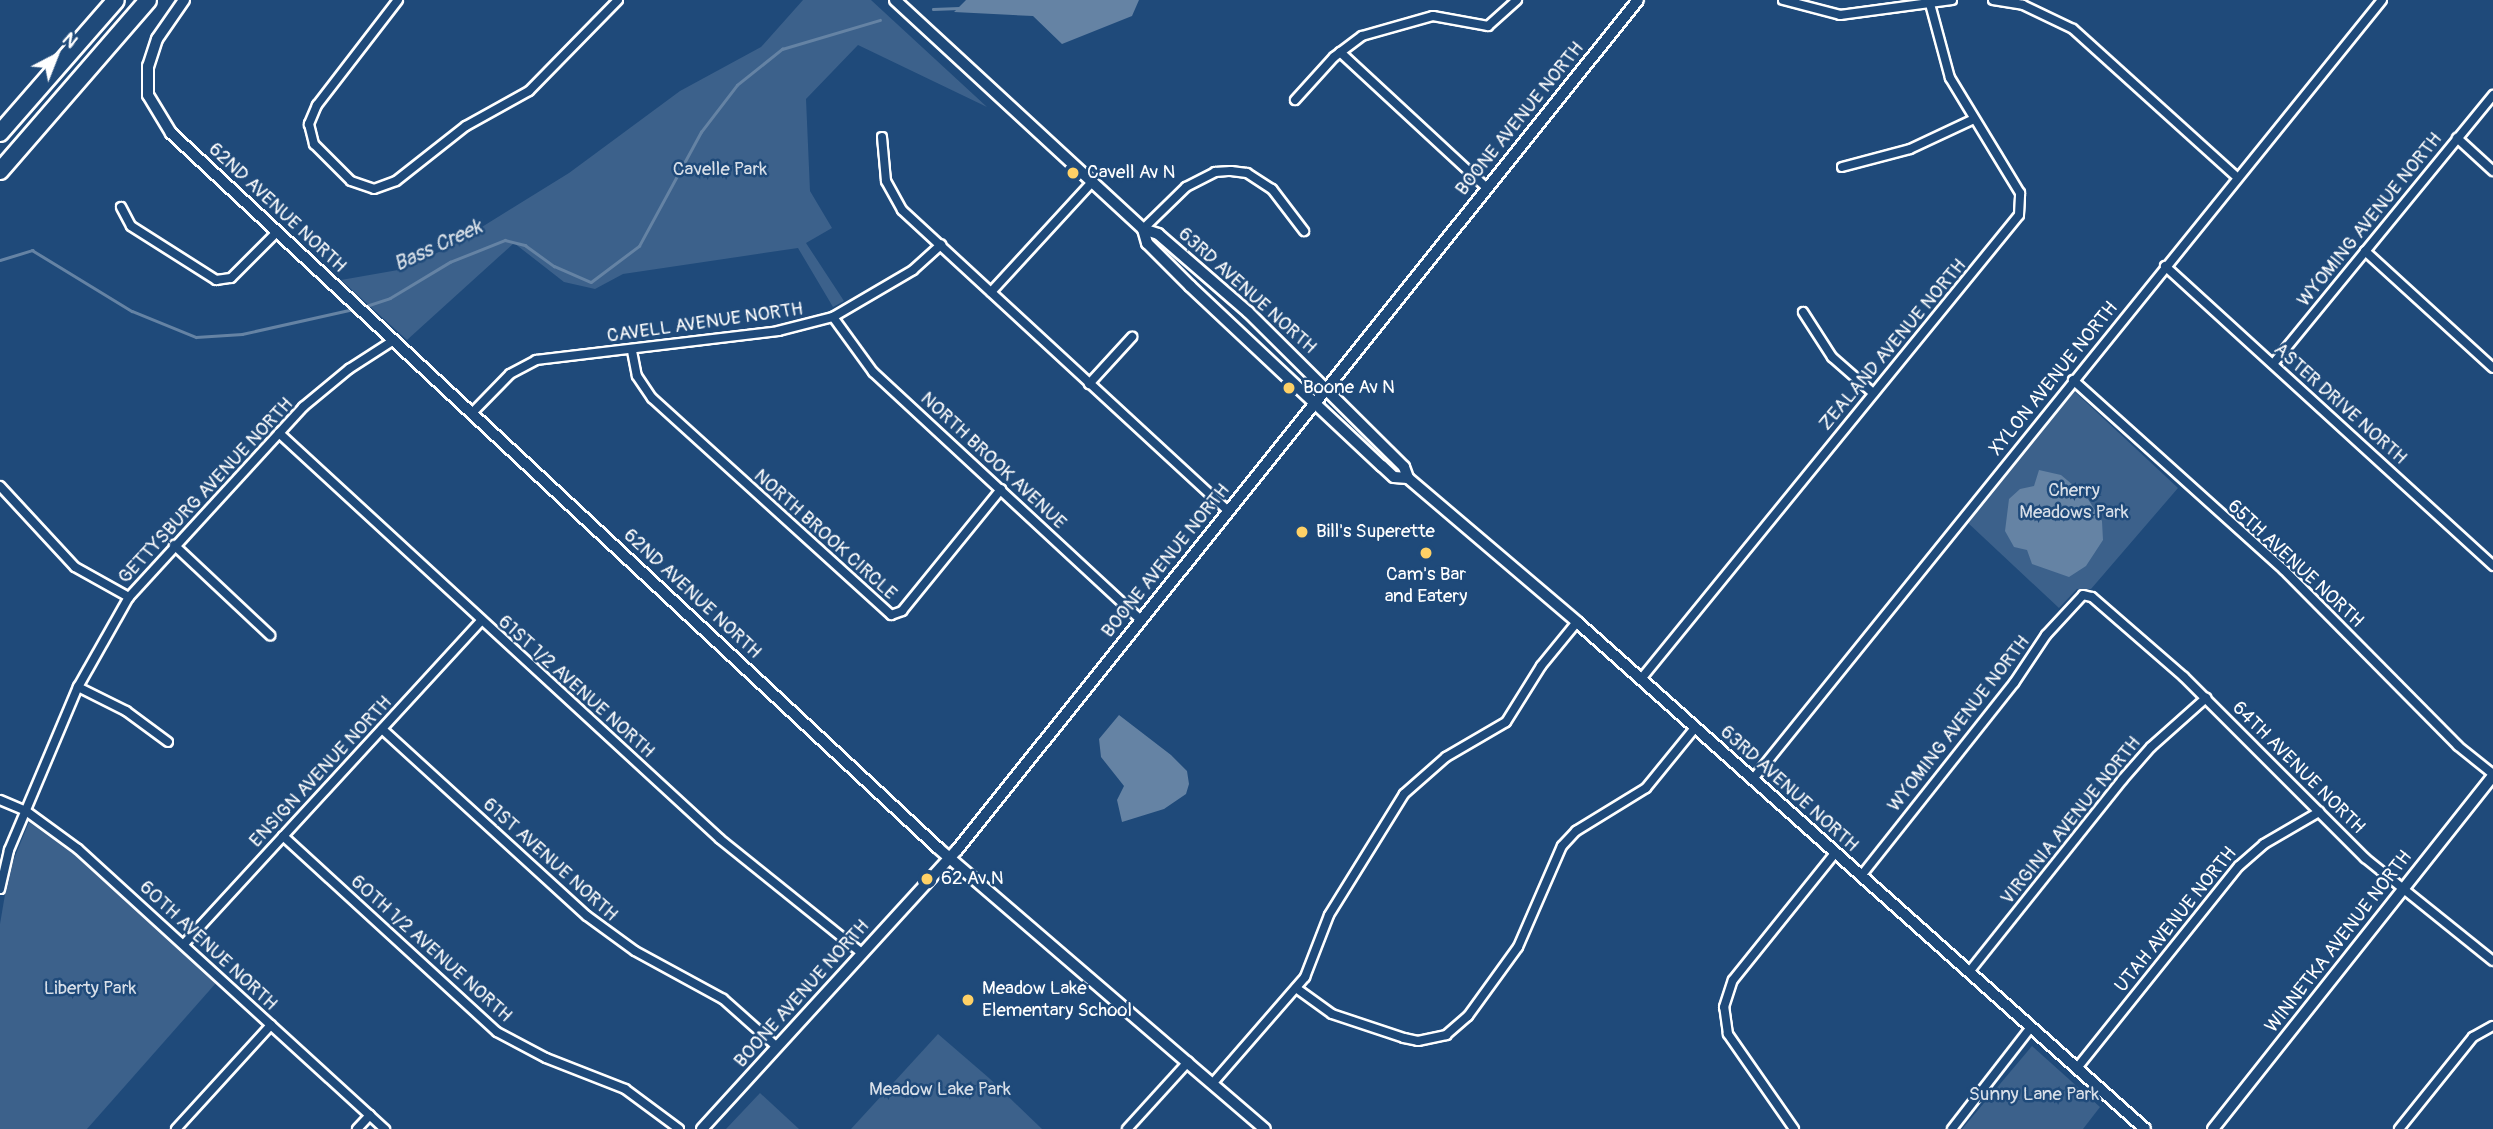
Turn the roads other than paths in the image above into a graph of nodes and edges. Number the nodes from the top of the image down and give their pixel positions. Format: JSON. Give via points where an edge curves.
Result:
{"nodes":[{"id":1,"x":116,"y":0,"type":"edge"},
{"id":2,"x":148,"y":0,"type":"edge"},
{"id":3,"x":184,"y":0,"type":"edge"},
{"id":4,"x":398,"y":0,"type":"edge"},
{"id":5,"x":618,"y":0,"type":"edge"},
{"id":6,"x":895,"y":0,"type":"edge"},
{"id":7,"x":1517,"y":0,"type":"edge"},
{"id":8,"x":1638,"y":0,"type":"edge"},
{"id":9,"x":1783,"y":0,"type":"edge"},
{"id":10,"x":1952,"y":0,"type":"edge"},
{"id":11,"x":1993,"y":0,"type":"edge"},
{"id":12,"x":2382,"y":0,"type":"edge"},
{"id":13,"x":1929,"y":1,"type":"edge"},
{"id":14,"x":1340,"y":52,"type":"junction"},
{"id":15,"x":2493,"y":95,"type":"edge"},
{"id":16,"x":1294,"y":100,"type":"dead end"},
{"id":17,"x":1974,"y":119,"type":"junction"},
{"id":18,"x":0,"y":133,"type":"edge"},
{"id":19,"x":883,"y":137,"type":"dead end"},
{"id":20,"x":2457,"y":138,"type":"junction"},
{"id":21,"x":1842,"y":167,"type":"dead end"},
{"id":22,"x":0,"y":171,"type":"edge"},
{"id":23,"x":2493,"y":171,"type":"edge"},
{"id":24,"x":2237,"y":177,"type":"junction"},
{"id":25,"x":1092,"y":182,"type":"junction"},
{"id":26,"x":1487,"y":188,"type":"junction"},
{"id":27,"x":121,"y":207,"type":"dead end"},
{"id":28,"x":1143,"y":229,"type":"junction"},
{"id":29,"x":1304,"y":231,"type":"dead end"},
{"id":30,"x":277,"y":232,"type":"junction"},
{"id":31,"x":940,"y":245,"type":"junction"},
{"id":32,"x":2365,"y":251,"type":"junction"},
{"id":33,"x":2165,"y":266,"type":"junction"},
{"id":34,"x":991,"y":292,"type":"junction"},
{"id":35,"x":1803,"y":312,"type":"dead end"},
{"id":36,"x":833,"y":317,"type":"junction"},
{"id":37,"x":1132,"y":337,"type":"dead end"},
{"id":38,"x":394,"y":340,"type":"junction"},
{"id":39,"x":632,"y":351,"type":"junction"},
{"id":40,"x":2273,"y":364,"type":"junction"},
{"id":41,"x":2493,"y":368,"type":"edge"},
{"id":42,"x":2073,"y":380,"type":"junction"},
{"id":43,"x":1089,"y":384,"type":"junction"},
{"id":44,"x":1327,"y":387,"type":"junction"},
{"id":45,"x":1873,"y":393,"type":"junction"},
{"id":46,"x":1317,"y":402,"type":"junction"},
{"id":47,"x":472,"y":413,"type":"junction"},
{"id":48,"x":279,"y":433,"type":"junction"},
{"id":49,"x":1408,"y":478,"type":"junction"},
{"id":50,"x":0,"y":486,"type":"edge"},
{"id":51,"x":1001,"y":489,"type":"junction"},
{"id":52,"x":1228,"y":511,"type":"junction"},
{"id":53,"x":174,"y":545,"type":"junction"},
{"id":54,"x":2493,"y":566,"type":"edge"},
{"id":55,"x":2083,"y":595,"type":"joint"},
{"id":56,"x":129,"y":597,"type":"junction"},
{"id":57,"x":1141,"y":620,"type":"junction"},
{"id":58,"x":480,"y":622,"type":"junction"},
{"id":59,"x":1577,"y":622,"type":"junction"},
{"id":60,"x":270,"y":635,"type":"dead end"},
{"id":61,"x":1641,"y":679,"type":"junction"},
{"id":62,"x":78,"y":687,"type":"junction"},
{"id":63,"x":2206,"y":698,"type":"junction"},
{"id":64,"x":1695,"y":728,"type":"junction"},
{"id":65,"x":382,"y":729,"type":"junction"},
{"id":66,"x":168,"y":742,"type":"dead end"},
{"id":67,"x":2493,"y":775,"type":"edge"},
{"id":68,"x":1753,"y":779,"type":"junction"},
{"id":69,"x":0,"y":800,"type":"edge"},
{"id":70,"x":26,"y":811,"type":"junction"},
{"id":71,"x":2319,"y":813,"type":"junction"},
{"id":72,"x":283,"y":836,"type":"junction"},
{"id":73,"x":1835,"y":853,"type":"junction"},
{"id":74,"x":950,"y":858,"type":"junction"},
{"id":75,"x":1861,"y":876,"type":"junction"},
{"id":76,"x":0,"y":889,"type":"edge"},
{"id":77,"x":2403,"y":889,"type":"junction"},
{"id":78,"x":184,"y":944,"type":"junction"},
{"id":79,"x":863,"y":953,"type":"junction"},
{"id":80,"x":2493,"y":961,"type":"edge"},
{"id":81,"x":1969,"y":972,"type":"junction"},
{"id":82,"x":1296,"y":988,"type":"junction"},
{"id":83,"x":271,"y":1025,"type":"junction"},
{"id":84,"x":2493,"y":1026,"type":"edge"},
{"id":85,"x":2031,"y":1027,"type":"junction"},
{"id":86,"x":777,"y":1047,"type":"junction"},
{"id":87,"x":1188,"y":1062,"type":"junction"},
{"id":88,"x":2077,"y":1068,"type":"junction"},
{"id":89,"x":1212,"y":1084,"type":"junction"},
{"id":90,"x":370,"y":1115,"type":"junction"},
{"id":91,"x":176,"y":1129,"type":"edge"},
{"id":92,"x":357,"y":1129,"type":"edge"},
{"id":93,"x":385,"y":1129,"type":"edge"},
{"id":94,"x":679,"y":1129,"type":"edge"},
{"id":95,"x":702,"y":1129,"type":"edge"},
{"id":96,"x":1127,"y":1129,"type":"edge"},
{"id":97,"x":1265,"y":1129,"type":"edge"},
{"id":98,"x":1794,"y":1129,"type":"edge"},
{"id":99,"x":1952,"y":1129,"type":"edge"},
{"id":100,"x":2145,"y":1129,"type":"edge"},
{"id":101,"x":2213,"y":1129,"type":"edge"},
{"id":102,"x":2399,"y":1129,"type":"edge"}],
"edges":[{"from":1,"to":18,"type":"highway"},
{"from":2,"to":22,"type":"highway"},
{"from":3,"to":30,"type":"street","name":"62ND AVENUE NORTH","via":[[151,51],[148,95],[162,122]]},
{"from":4,"to":5,"type":"street","via":[[311,113],[309,134],[334,164],[362,187],[385,187],[466,126],[529,91]]},
{"from":6,"to":25,"type":"street","name":"63RD AVENUE NORTH"},
{"from":7,"to":14,"type":"street","via":[[1488,26],[1433,16],[1381,27]]},
{"from":8,"to":26,"type":"street","name":"BOONE AVENUE NORTH"},
{"from":9,"to":13,"type":"street","via":[[1840,15]]},
{"from":10,"to":13,"type":"street"},
{"from":11,"to":24,"type":"street","via":[[2023,5],[2073,29]]},
{"from":12,"to":24,"type":"street","name":"XYLON AVENUE NORTH"},
{"from":13,"to":17,"type":"street","name":"ZEALAND AVENUE NORTH","via":[[1946,68]]},
{"from":14,"to":16,"type":"street"},
{"from":14,"to":26,"type":"street"},
{"from":15,"to":20,"type":"street","name":"WYOMING AVENUE NORTH"},
{"from":17,"to":21,"type":"street","via":[[1910,149]]},
{"from":17,"to":45,"type":"street","name":"ZEALAND AVENUE NORTH","via":[[2020,193],[2019,215]]},
{"from":19,"to":31,"type":"street","via":[[889,192]]},
{"from":20,"to":23,"type":"street"},
{"from":20,"to":32,"type":"street","name":"WYOMING AVENUE NORTH"},
{"from":24,"to":33,"type":"street","name":"XYLON AVENUE NORTH"},
{"from":25,"to":28,"type":"street","name":"63RD AVENUE NORTH"},
{"from":25,"to":34,"type":"street"},
{"from":26,"to":44,"type":"street","name":"BOONE AVENUE NORTH"},
{"from":27,"to":30,"type":"street","via":[[131,226],[216,280],[231,278]]},
{"from":28,"to":29,"type":"street","via":[[1186,187],[1215,172],[1231,171],[1247,173],[1272,189]]},
{"from":28,"to":44,"type":"street","name":"63RD AVENUE NORTH","via":[[1167,242]]},
{"from":28,"to":46,"type":"street","name":"63RD AVENUE NORTH","via":[[1147,243],[1190,286]]},
{"from":30,"to":38,"type":"street","name":"62ND AVENUE NORTH"},
{"from":31,"to":34,"type":"street"},
{"from":31,"to":36,"type":"street","name":"CAVELL AVENUE NORTH","via":[[904,276]]},
{"from":32,"to":40,"type":"street","name":"WYOMING AVENUE NORTH"},
{"from":32,"to":41,"type":"street"},
{"from":33,"to":40,"type":"street","name":"ASTER DRIVE NORTH"},
{"from":33,"to":42,"type":"street","name":"XYLON AVENUE NORTH"},
{"from":34,"to":43,"type":"street"},
{"from":35,"to":45,"type":"street","via":[[1832,357]]},
{"from":36,"to":39,"type":"street","name":"CAVELL AVENUE NORTH","via":[[778,331]]},
{"from":36,"to":51,"type":"street","name":"NORTH BROOK AVENUE","via":[[873,372]]},
{"from":37,"to":43,"type":"street"},
{"from":38,"to":47,"type":"street","name":"62ND AVENUE NORTH"},
{"from":38,"to":48,"type":"street","name":"GETTYSBURG AVENUE NORTH","via":[[325,386]]},
{"from":39,"to":47,"type":"street","name":"CAVELL AVENUE NORTH","via":[[536,360],[510,374]]},
{"from":39,"to":51,"type":"street","name":"NORTH BROOK CIRCLE","via":[[637,376],[652,398],[891,615],[902,611]]},
{"from":40,"to":54,"type":"street","name":"ASTER DRIVE NORTH"},
{"from":42,"to":67,"type":"street","name":"65TH AVENUE NORTH","via":[[2284,570],[2458,746]]},
{"from":42,"to":68,"type":"street","name":"XYLON AVENUE NORTH"},
{"from":43,"to":52,"type":"street"},
{"from":44,"to":46,"type":"street","name":"BOONE AVENUE NORTH"},
{"from":44,"to":49,"type":"street","name":"63RD AVENUE NORTH","via":[[1404,467]]},
{"from":45,"to":61,"type":"street","name":"ZEALAND AVENUE NORTH"},
{"from":46,"to":49,"type":"street","name":"63RD AVENUE NORTH","via":[[1394,477]]},
{"from":46,"to":52,"type":"street","name":"BOONE AVENUE NORTH"},
{"from":47,"to":74,"type":"street","name":"62ND AVENUE NORTH"},
{"from":48,"to":53,"type":"street","name":"GETTYSBURG AVENUE NORTH"},
{"from":48,"to":58,"type":"street","name":"61ST 1/2 AVENUE NORTH"},
{"from":49,"to":59,"type":"street","name":"63RD AVENUE NORTH"},
{"from":50,"to":56,"type":"street","via":[[75,567]]},
{"from":51,"to":57,"type":"street","name":"NORTH BROOK AVENUE"},
{"from":52,"to":57,"type":"street","name":"BOONE AVENUE NORTH"},
{"from":53,"to":56,"type":"street","name":"GETTYSBURG AVENUE NORTH"},
{"from":53,"to":60,"type":"street"},
{"from":55,"to":63,"type":"street","name":"64TH AVENUE NORTH","via":[[2092,597]]},
{"from":55,"to":75,"type":"street","name":"WYOMING AVENUE NORTH","via":[[2046,635],[2014,683]]},
{"from":56,"to":62,"type":"street","name":"GETTYSBURG AVENUE NORTH"},
{"from":57,"to":74,"type":"street","name":"BOONE AVENUE NORTH"},
{"from":58,"to":65,"type":"street","name":"ENSIGN AVENUE NORTH"},
{"from":58,"to":79,"type":"street","name":"61ST 1/2 AVENUE NORTH","via":[[720,839]]},
{"from":59,"to":61,"type":"street","name":"63RD AVENUE NORTH"},
{"from":59,"to":82,"type":"street","via":[[1541,666],[1506,722],[1446,757],[1404,794],[1329,915],[1312,964]]},
{"from":61,"to":64,"type":"street","name":"63RD AVENUE NORTH"},
{"from":62,"to":66,"type":"street","via":[[126,711]]},
{"from":62,"to":70,"type":"street","name":"GETTYSBURG AVENUE NORTH"},
{"from":63,"to":71,"type":"street","name":"64TH AVENUE NORTH"},
{"from":63,"to":81,"type":"street","name":"VIRGINIA AVENUE NORTH","via":[[2122,780]]},
{"from":64,"to":68,"type":"street","name":"63RD AVENUE NORTH"},
{"from":64,"to":82,"type":"street","via":[[1646,788],[1576,831],[1562,846],[1518,947],[1468,1017],[1446,1035],[1418,1041],[1404,1038],[1332,1014]]},
{"from":65,"to":72,"type":"street","name":"ENSIGN AVENUE NORTH"},
{"from":65,"to":86,"type":"street","name":"61ST AVENUE NORTH","via":[[587,916],[635,951],[723,999]]},
{"from":67,"to":77,"type":"street","name":"WINNETKA AVENUE NORTH"},
{"from":68,"to":73,"type":"street","name":"63RD AVENUE NORTH"},
{"from":69,"to":70,"type":"street","name":"60TH AVENUE NORTH"},
{"from":70,"to":76,"type":"street","name":"GETTYSBURG AVENUE NORTH"},
{"from":70,"to":78,"type":"street","name":"60TH AVENUE NORTH","via":[[78,849]]},
{"from":71,"to":77,"type":"street","name":"64TH AVENUE NORTH"},
{"from":71,"to":88,"type":"street","name":"UTAH AVENUE NORTH","via":[[2264,844],[2239,866]]},
{"from":72,"to":78,"type":"street","name":"ENSIGN AVENUE NORTH"},
{"from":72,"to":94,"type":"street","name":"60TH 1/2 AVENUE NORTH","via":[[497,1032],[546,1058],[625,1089]]},
{"from":73,"to":75,"type":"street","name":"63RD AVENUE NORTH"},
{"from":73,"to":98,"type":"street","via":[[1733,981],[1724,1007],[1728,1034]]},
{"from":74,"to":79,"type":"street","name":"BOONE AVENUE NORTH"},
{"from":74,"to":87,"type":"street","name":"62ND AVENUE NORTH"},
{"from":75,"to":81,"type":"street","name":"63RD AVENUE NORTH"},
{"from":77,"to":80,"type":"street","name":"64TH AVENUE NORTH"},
{"from":77,"to":101,"type":"street","name":"WINNETKA AVENUE NORTH"},
{"from":78,"to":83,"type":"street","name":"60TH AVENUE NORTH"},
{"from":79,"to":86,"type":"street","name":"BOONE AVENUE NORTH"},
{"from":81,"to":85,"type":"street","name":"63RD AVENUE NORTH"},
{"from":82,"to":89,"type":"street"},
{"from":83,"to":90,"type":"street","name":"60TH AVENUE NORTH"},
{"from":83,"to":91,"type":"street"},
{"from":84,"to":102,"type":"street","via":[[2473,1037]]},
{"from":85,"to":88,"type":"street","name":"63RD AVENUE NORTH"},
{"from":85,"to":99,"type":"street"},
{"from":86,"to":95,"type":"street","name":"BOONE AVENUE NORTH"},
{"from":87,"to":89,"type":"street","name":"62ND AVENUE NORTH"},
{"from":87,"to":96,"type":"street"},
{"from":88,"to":100,"type":"street","name":"63RD AVENUE NORTH"},
{"from":89,"to":97,"type":"street","name":"62ND AVENUE NORTH"},
{"from":90,"to":92,"type":"street"},
{"from":90,"to":93,"type":"street","name":"60TH AVENUE NORTH"}]}
